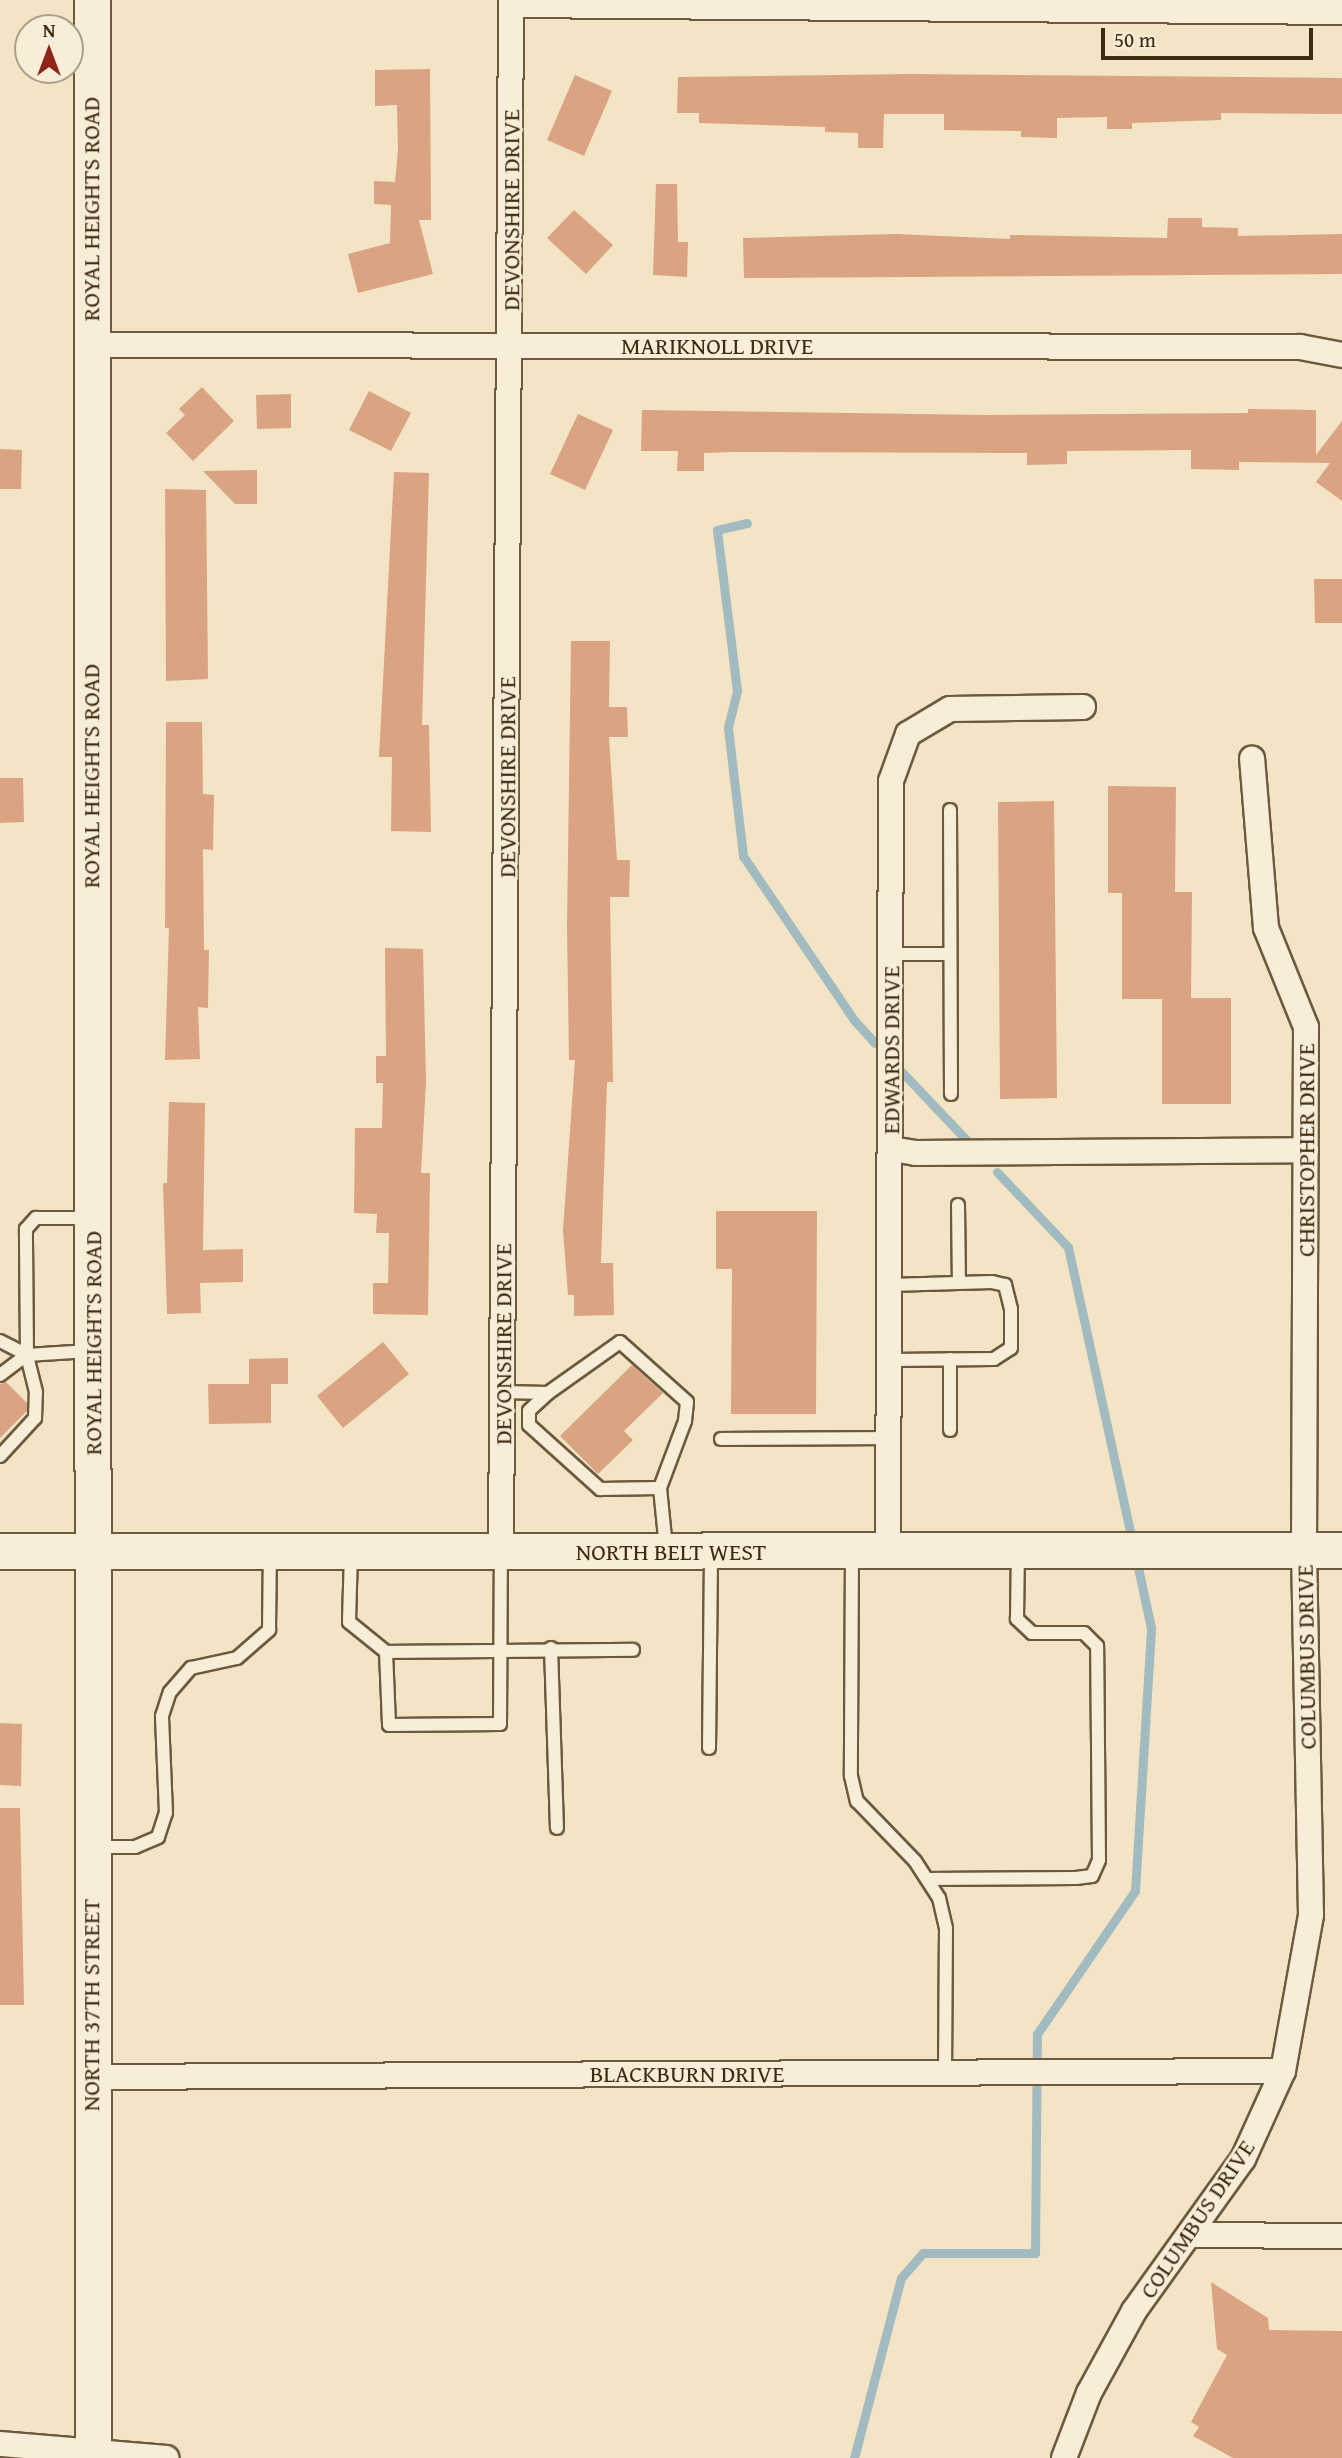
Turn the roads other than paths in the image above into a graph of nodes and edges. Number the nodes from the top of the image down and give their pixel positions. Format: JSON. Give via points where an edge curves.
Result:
{"nodes":[{"id":1,"x":92,"y":0,"type":"edge"},
{"id":2,"x":511,"y":3,"type":"edge"},
{"id":3,"x":1342,"y":12,"type":"edge"},
{"id":4,"x":90,"y":345,"type":"junction"},
{"id":5,"x":511,"y":346,"type":"junction"},
{"id":6,"x":1342,"y":355,"type":"edge"},
{"id":7,"x":1083,"y":707,"type":"dead end"},
{"id":8,"x":1252,"y":759,"type":"dead end"},
{"id":9,"x":950,"y":810,"type":"dead end"},
{"id":10,"x":891,"y":954,"type":"junction"},
{"id":11,"x":950,"y":954,"type":"junction"},
{"id":12,"x":951,"y":1094,"type":"dead end"},
{"id":13,"x":891,"y":1149,"type":"junction"},
{"id":14,"x":1306,"y":1150,"type":"junction"},
{"id":15,"x":958,"y":1205,"type":"dead end"},
{"id":16,"x":92,"y":1218,"type":"junction"},
{"id":17,"x":959,"y":1283,"type":"junction"},
{"id":18,"x":890,"y":1285,"type":"junction"},
{"id":19,"x":0,"y":1340,"type":"edge"},
{"id":20,"x":93,"y":1350,"type":"junction"},
{"id":21,"x":27,"y":1355,"type":"junction"},
{"id":22,"x":950,"y":1359,"type":"junction"},
{"id":23,"x":890,"y":1360,"type":"junction"},
{"id":24,"x":0,"y":1375,"type":"edge"},
{"id":25,"x":502,"y":1392,"type":"junction"},
{"id":26,"x":548,"y":1393,"type":"junction"},
{"id":27,"x":950,"y":1430,"type":"dead end"},
{"id":28,"x":889,"y":1438,"type":"junction"},
{"id":29,"x":721,"y":1439,"type":"dead end"},
{"id":30,"x":0,"y":1456,"type":"edge"},
{"id":31,"x":660,"y":1488,"type":"junction"},
{"id":32,"x":888,"y":1550,"type":"junction"},
{"id":33,"x":1018,"y":1550,"type":"junction"},
{"id":34,"x":1304,"y":1550,"type":"junction"},
{"id":35,"x":1342,"y":1550,"type":"edge"},
{"id":36,"x":0,"y":1551,"type":"edge"},
{"id":37,"x":852,"y":1551,"type":"junction"},
{"id":38,"x":93,"y":1552,"type":"junction"},
{"id":39,"x":270,"y":1552,"type":"junction"},
{"id":40,"x":666,"y":1552,"type":"junction"},
{"id":41,"x":711,"y":1552,"type":"junction"},
{"id":42,"x":351,"y":1553,"type":"junction"},
{"id":43,"x":501,"y":1553,"type":"junction"},
{"id":44,"x":501,"y":1648,"type":"junction"},
{"id":45,"x":551,"y":1648,"type":"junction"},
{"id":46,"x":633,"y":1650,"type":"dead end"},
{"id":47,"x":386,"y":1651,"type":"junction"},
{"id":48,"x":709,"y":1748,"type":"dead end"},
{"id":49,"x":557,"y":1828,"type":"dead end"},
{"id":50,"x":92,"y":1847,"type":"junction"},
{"id":51,"x":927,"y":1879,"type":"junction"},
{"id":52,"x":1283,"y":2071,"type":"junction"},
{"id":53,"x":945,"y":2073,"type":"junction"},
{"id":54,"x":90,"y":2077,"type":"junction"},
{"id":55,"x":1191,"y":2235,"type":"junction"},
{"id":56,"x":1342,"y":2236,"type":"edge"},
{"id":57,"x":0,"y":2444,"type":"edge"},
{"id":58,"x":93,"y":2456,"type":"edge"},
{"id":59,"x":166,"y":2458,"type":"edge"},
{"id":60,"x":1064,"y":2458,"type":"edge"}],
"edges":[{"from":1,"to":4,"type":"street","name":"ROYAL HEIGHTS ROAD"},
{"from":2,"to":3,"type":"street"},
{"from":2,"to":5,"type":"street","name":"DEVONSHIRE DRIVE"},
{"from":4,"to":5,"type":"street","name":"MARIKNOLL DRIVE"},
{"from":4,"to":16,"type":"street","name":"ROYAL HEIGHTS ROAD"},
{"from":5,"to":6,"type":"street","name":"MARIKNOLL DRIVE","via":[[1300,347]]},
{"from":5,"to":25,"type":"street","name":"DEVONSHIRE DRIVE"},
{"from":7,"to":10,"type":"street","name":"EDWARDS DRIVE","via":[[950,709],[908,734],[891,781]]},
{"from":8,"to":14,"type":"street","name":"CHRISTOPHER DRIVE","via":[[1266,928],[1306,1027]]},
{"from":9,"to":11,"type":"lane"},
{"from":10,"to":11,"type":"lane"},
{"from":10,"to":13,"type":"street","name":"EDWARDS DRIVE"},
{"from":11,"to":12,"type":"lane"},
{"from":13,"to":14,"type":"street","via":[[915,1153]]},
{"from":13,"to":18,"type":"street","name":"EDWARDS DRIVE"},
{"from":14,"to":34,"type":"street","name":"CHRISTOPHER DRIVE"},
{"from":15,"to":17,"type":"lane"},
{"from":16,"to":20,"type":"street","name":"ROYAL HEIGHTS ROAD"},
{"from":16,"to":21,"type":"lane","via":[[36,1218],[29,1223]]},
{"from":17,"to":18,"type":"lane"},
{"from":17,"to":22,"type":"lane","via":[[1005,1285],[1011,1309],[1011,1348],[994,1359]]},
{"from":18,"to":23,"type":"street","name":"EDWARDS DRIVE"},
{"from":19,"to":21,"type":"lane"},
{"from":20,"to":21,"type":"lane"},
{"from":20,"to":38,"type":"street","name":"ROYAL HEIGHTS ROAD"},
{"from":21,"to":24,"type":"lane"},
{"from":21,"to":30,"type":"lane","via":[[36,1392],[34,1418]]},
{"from":22,"to":23,"type":"lane"},
{"from":22,"to":27,"type":"lane"},
{"from":23,"to":28,"type":"street","name":"EDWARDS DRIVE"},
{"from":25,"to":26,"type":"lane"},
{"from":25,"to":43,"type":"street","name":"DEVONSHIRE DRIVE"},
{"from":26,"to":31,"type":"lane","via":[[529,1410],[529,1425],[600,1489]]},
{"from":26,"to":31,"type":"lane","via":[[620,1342],[687,1402],[685,1421]]},
{"from":28,"to":29,"type":"lane"},
{"from":28,"to":32,"type":"street","name":"EDWARDS DRIVE"},
{"from":31,"to":40,"type":"lane"},
{"from":32,"to":33,"type":"street","name":"NORTH BELT WEST"},
{"from":32,"to":37,"type":"street","name":"NORTH BELT WEST"},
{"from":33,"to":34,"type":"street","name":"NORTH BELT WEST"},
{"from":33,"to":51,"type":"lane","via":[[1017,1619],[1032,1633],[1084,1633],[1097,1646],[1099,1860],[1092,1876],[1084,1877]]},
{"from":34,"to":35,"type":"street","name":"NORTH BELT WEST"},
{"from":34,"to":52,"type":"street","name":"COLUMBUS DRIVE","via":[[1311,1915]]},
{"from":36,"to":38,"type":"street","name":"NORTH BELT WEST"},
{"from":37,"to":41,"type":"street","name":"NORTH BELT WEST"},
{"from":37,"to":51,"type":"lane","via":[[851,1776],[857,1801]]},
{"from":38,"to":39,"type":"street","name":"NORTH BELT WEST"},
{"from":38,"to":50,"type":"street","name":"NORTH 37TH STREET"},
{"from":39,"to":42,"type":"street","name":"NORTH BELT WEST"},
{"from":39,"to":50,"type":"lane","via":[[269,1630],[237,1658],[191,1668],[170,1692],[162,1716],[166,1812],[158,1836],[135,1847]]},
{"from":40,"to":41,"type":"street","name":"NORTH BELT WEST"},
{"from":40,"to":43,"type":"street","name":"NORTH BELT WEST"},
{"from":41,"to":48,"type":"lane"},
{"from":42,"to":43,"type":"street","name":"NORTH BELT WEST"},
{"from":42,"to":47,"type":"lane","via":[[349,1622]]},
{"from":43,"to":44,"type":"lane"},
{"from":44,"to":45,"type":"lane"},
{"from":44,"to":47,"type":"lane"},
{"from":44,"to":47,"type":"lane","via":[[500,1724],[389,1726]]},
{"from":45,"to":46,"type":"lane"},
{"from":45,"to":49,"type":"lane"},
{"from":50,"to":54,"type":"street","name":"NORTH 37TH STREET"},
{"from":51,"to":53,"type":"lane","via":[[939,1898],[946,1928]]},
{"from":52,"to":53,"type":"street","name":"BLACKBURN DRIVE"},
{"from":52,"to":55,"type":"street","name":"COLUMBUS DRIVE","via":[[1243,2159]]},
{"from":53,"to":54,"type":"street","name":"BLACKBURN DRIVE"},
{"from":54,"to":58,"type":"street","name":"NORTH 37TH STREET"},
{"from":55,"to":56,"type":"street"},
{"from":55,"to":60,"type":"street","name":"COLUMBUS DRIVE","via":[[1134,2311],[1089,2393]]},
{"from":57,"to":58,"type":"street"},
{"from":58,"to":59,"type":"street"}]}
